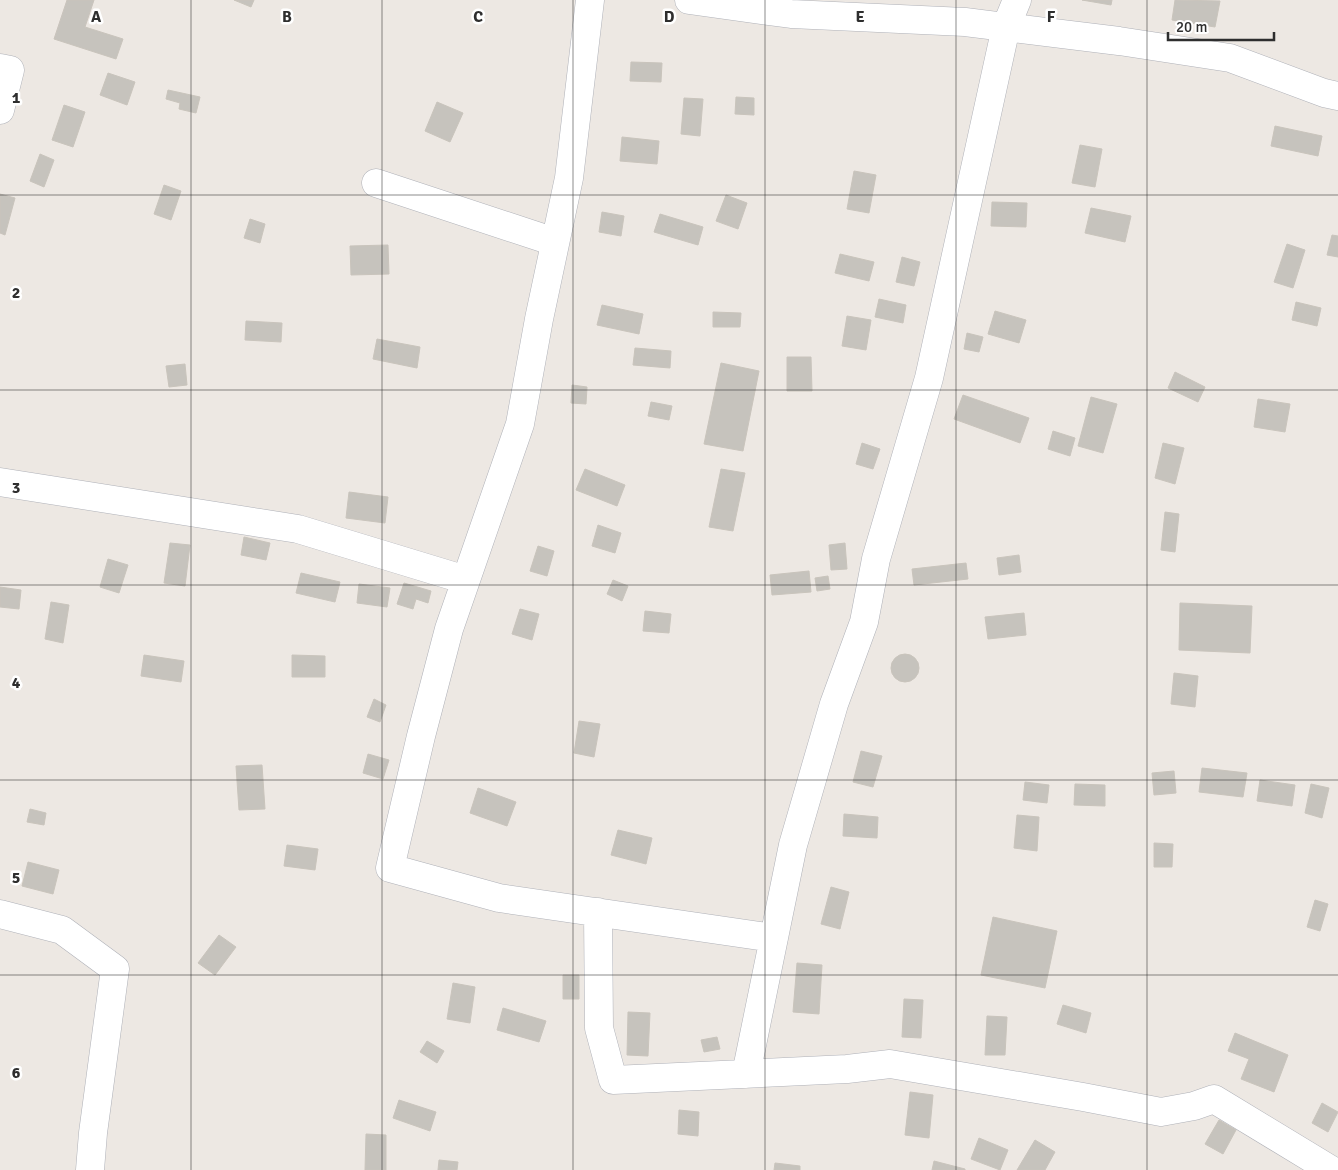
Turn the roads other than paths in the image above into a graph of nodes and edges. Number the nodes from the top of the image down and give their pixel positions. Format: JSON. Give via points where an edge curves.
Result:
{"nodes":[{"id":1,"x":590,"y":0,"type":"edge"},
{"id":2,"x":689,"y":0,"type":"edge"},
{"id":3,"x":1017,"y":0,"type":"edge"},
{"id":4,"x":1006,"y":27,"type":"junction"},
{"id":5,"x":0,"y":68,"type":"edge"},
{"id":6,"x":1338,"y":96,"type":"edge"},
{"id":7,"x":0,"y":110,"type":"edge"},
{"id":8,"x":376,"y":183,"type":"dead end"},
{"id":9,"x":555,"y":242,"type":"junction"},
{"id":10,"x":0,"y":482,"type":"edge"},
{"id":11,"x":466,"y":580,"type":"junction"},
{"id":12,"x":598,"y":912,"type":"junction"},
{"id":13,"x":0,"y":914,"type":"edge"},
{"id":14,"x":774,"y":938,"type":"junction"},
{"id":15,"x":746,"y":1074,"type":"junction"},
{"id":16,"x":1325,"y":1168,"type":"edge"},
{"id":17,"x":90,"y":1170,"type":"edge"}],
"edges":[{"from":1,"to":9,"type":"street","via":[[569,178]]},
{"from":2,"to":4,"type":"street","via":[[791,14],[966,22]]},
{"from":3,"to":4,"type":"street"},
{"from":4,"to":6,"type":"street","via":[[1119,40],[1230,58]]},
{"from":4,"to":14,"type":"street","via":[[929,378],[876,559],[864,622],[834,704],[793,844]]},
{"from":5,"to":7,"type":"street","via":[[10,70]]},
{"from":8,"to":9,"type":"street"},
{"from":9,"to":11,"type":"street","via":[[520,424]]},
{"from":10,"to":11,"type":"street","via":[[298,529]]},
{"from":11,"to":12,"type":"street","via":[[449,629],[390,868],[499,898]]},
{"from":12,"to":14,"type":"street"},
{"from":12,"to":15,"type":"street","via":[[598,1028],[614,1080]]},
{"from":13,"to":17,"type":"street","via":[[62,930],[116,969],[92,1132]]},
{"from":14,"to":15,"type":"street"},
{"from":15,"to":16,"type":"street","via":[[890,1064],[1161,1112],[1214,1099]]}]}
